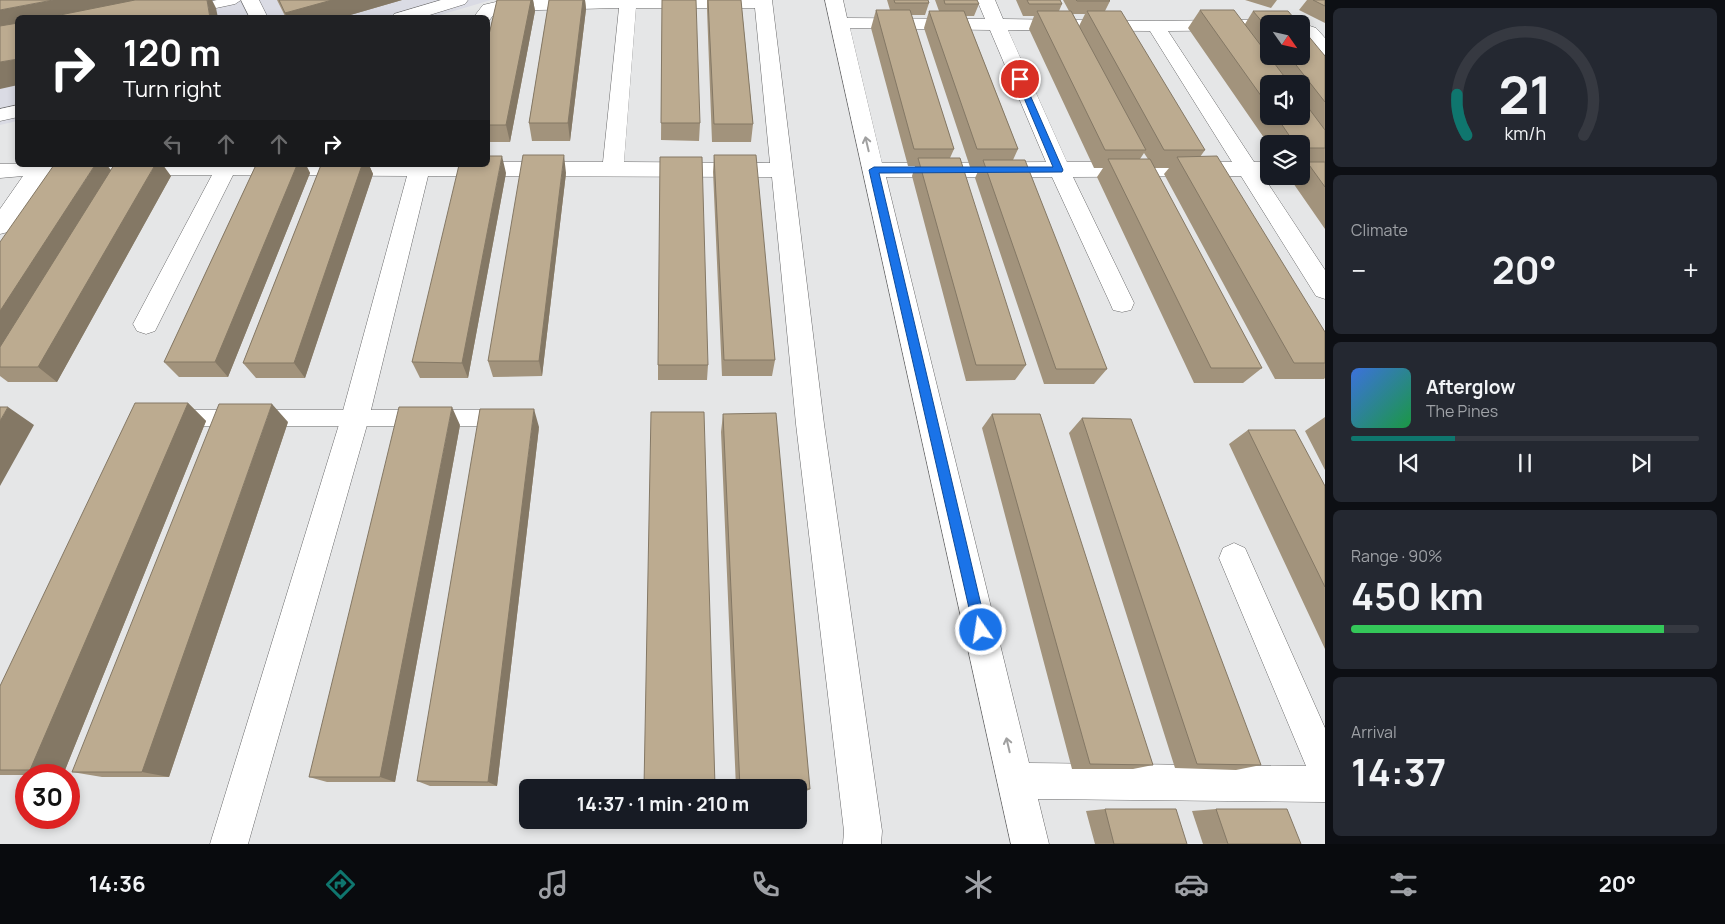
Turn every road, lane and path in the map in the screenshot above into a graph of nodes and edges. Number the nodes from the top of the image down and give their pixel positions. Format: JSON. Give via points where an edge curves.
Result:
{"nodes":[{"id":1,"x":235,"y":0,"type":"edge"},
{"id":2,"x":250,"y":0,"type":"edge"},
{"id":3,"x":459,"y":0,"type":"edge"},
{"id":4,"x":986,"y":0,"type":"edge"},
{"id":5,"x":763,"y":2,"type":"edge"},
{"id":6,"x":628,"y":3,"type":"junction"},
{"id":7,"x":837,"y":11,"type":"edge"},
{"id":8,"x":486,"y":13,"type":"edge"},
{"id":9,"x":162,"y":15,"type":"edge"},
{"id":10,"x":258,"y":15,"type":"edge"},
{"id":11,"x":410,"y":15,"type":"edge"},
{"id":12,"x":996,"y":24,"type":"junction"},
{"id":13,"x":1260,"y":24,"type":"edge"},
{"id":14,"x":1156,"y":26,"type":"junction"},
{"id":15,"x":1310,"y":32,"type":"edge"},
{"id":16,"x":1325,"y":49,"type":"edge"},
{"id":17,"x":15,"y":112,"type":"edge"},
{"id":18,"x":0,"y":115,"type":"edge"},
{"id":19,"x":41,"y":167,"type":"joint"},
{"id":20,"x":186,"y":167,"type":"edge"},
{"id":21,"x":253,"y":167,"type":"edge"},
{"id":22,"x":438,"y":167,"type":"edge"},
{"id":23,"x":226,"y":168,"type":"junction"},
{"id":24,"x":613,"y":168,"type":"junction"},
{"id":25,"x":1247,"y":169,"type":"junction"},
{"id":26,"x":1260,"y":169,"type":"edge"},
{"id":27,"x":780,"y":170,"type":"junction"},
{"id":28,"x":874,"y":170,"type":"junction"},
{"id":29,"x":1059,"y":170,"type":"junction"},
{"id":30,"x":0,"y":171,"type":"edge"},
{"id":31,"x":0,"y":226,"type":"edge"},
{"id":32,"x":1325,"y":290,"type":"edge"},
{"id":33,"x":1122,"y":303,"type":"dead end"},
{"id":34,"x":146,"y":324,"type":"dead end"},
{"id":35,"x":192,"y":418,"type":"dead end"},
{"id":36,"x":355,"y":418,"type":"junction"},
{"id":37,"x":503,"y":418,"type":"edge"},
{"id":38,"x":1234,"y":558,"type":"dead end"},
{"id":39,"x":1325,"y":769,"type":"edge"},
{"id":40,"x":1016,"y":781,"type":"junction"},
{"id":41,"x":1325,"y":784,"type":"edge"},
{"id":42,"x":229,"y":844,"type":"edge"},
{"id":43,"x":862,"y":844,"type":"edge"},
{"id":44,"x":1030,"y":844,"type":"edge"}],
"edges":[{"from":1,"to":9,"type":"lane"},
{"from":2,"to":10,"type":"street"},
{"from":3,"to":11,"type":"street"},
{"from":4,"to":12,"type":"street"},
{"from":5,"to":6,"type":"street"},
{"from":5,"to":27,"type":"street"},
{"from":6,"to":8,"type":"street","via":[[500,6]]},
{"from":6,"to":24,"type":"street"},
{"from":7,"to":12,"type":"street"},
{"from":28,"to":7,"type":"street","one_way":true},
{"from":12,"to":14,"type":"street"},
{"from":12,"to":29,"type":"street"},
{"from":13,"to":14,"type":"street"},
{"from":14,"to":25,"type":"street"},
{"from":15,"to":16,"type":"street"},
{"from":17,"to":18,"type":"street"},
{"from":19,"to":30,"type":"street"},
{"from":19,"to":31,"type":"street"},
{"from":20,"to":23,"type":"street"},
{"from":21,"to":22,"type":"street"},
{"from":21,"to":23,"type":"street"},
{"from":22,"to":24,"type":"street"},
{"from":22,"to":36,"type":"street"},
{"from":23,"to":34,"type":"street"},
{"from":24,"to":27,"type":"street"},
{"from":25,"to":26,"type":"street"},
{"from":25,"to":29,"type":"street"},
{"from":25,"to":32,"type":"street"},
{"from":27,"to":43,"type":"street"},
{"from":28,"to":29,"type":"street"},
{"from":40,"to":28,"type":"street","one_way":true},
{"from":29,"to":33,"type":"street"},
{"from":35,"to":36,"type":"lane"},
{"from":36,"to":37,"type":"lane"},
{"from":36,"to":42,"type":"street"},
{"from":38,"to":39,"type":"street"},
{"from":40,"to":41,"type":"street"},
{"from":40,"to":44,"type":"street"}]}
